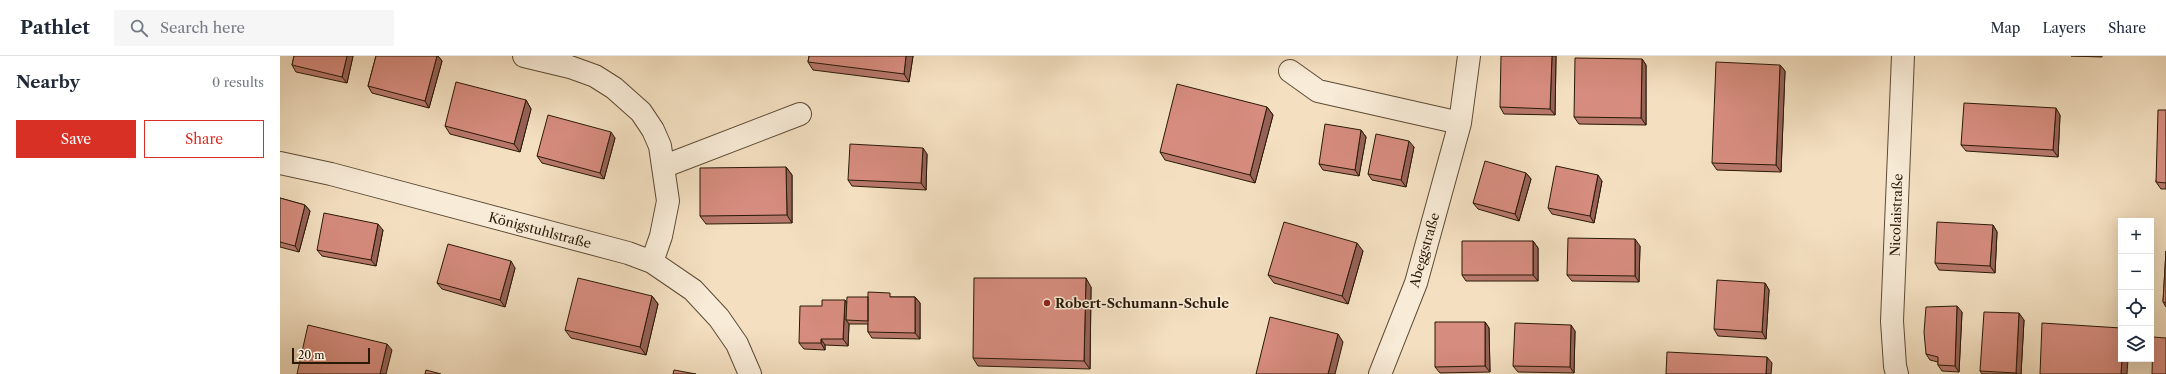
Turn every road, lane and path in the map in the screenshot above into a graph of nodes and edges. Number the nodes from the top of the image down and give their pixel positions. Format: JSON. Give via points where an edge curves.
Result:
{"nodes":[{"id":1,"x":524,"y":56,"type":"edge"},
{"id":2,"x":1469,"y":56,"type":"edge"},
{"id":3,"x":1903,"y":56,"type":"edge"},
{"id":4,"x":1290,"y":71,"type":"dead end"},
{"id":5,"x":800,"y":114,"type":"dead end"},
{"id":6,"x":1460,"y":123,"type":"junction"},
{"id":7,"x":280,"y":163,"type":"edge"},
{"id":8,"x":665,"y":166,"type":"junction"},
{"id":9,"x":652,"y":262,"type":"junction"},
{"id":10,"x":750,"y":374,"type":"edge"},
{"id":11,"x":1380,"y":374,"type":"edge"},
{"id":12,"x":1897,"y":374,"type":"edge"}],
"edges":[{"from":1,"to":8,"type":"street","via":[[570,67],[595,76],[614,88],[640,112],[653,130]]},
{"from":2,"to":6,"type":"street","name":"Abeggstraße"},
{"from":3,"to":12,"type":"street","name":"Nicolaistraße","via":[[1892,321]]},
{"from":4,"to":6,"type":"street","via":[[1318,91]]},
{"from":5,"to":8,"type":"street"},
{"from":6,"to":11,"type":"street","name":"Abeggstraße","via":[[1416,284]]},
{"from":7,"to":9,"type":"street","name":"Königstuhlstraße","via":[[347,178],[620,251]]},
{"from":8,"to":9,"type":"street","via":[[668,201],[666,218]]},
{"from":9,"to":10,"type":"street","name":"Königstuhlstraße","via":[[693,290],[719,318],[737,344]]}]}
